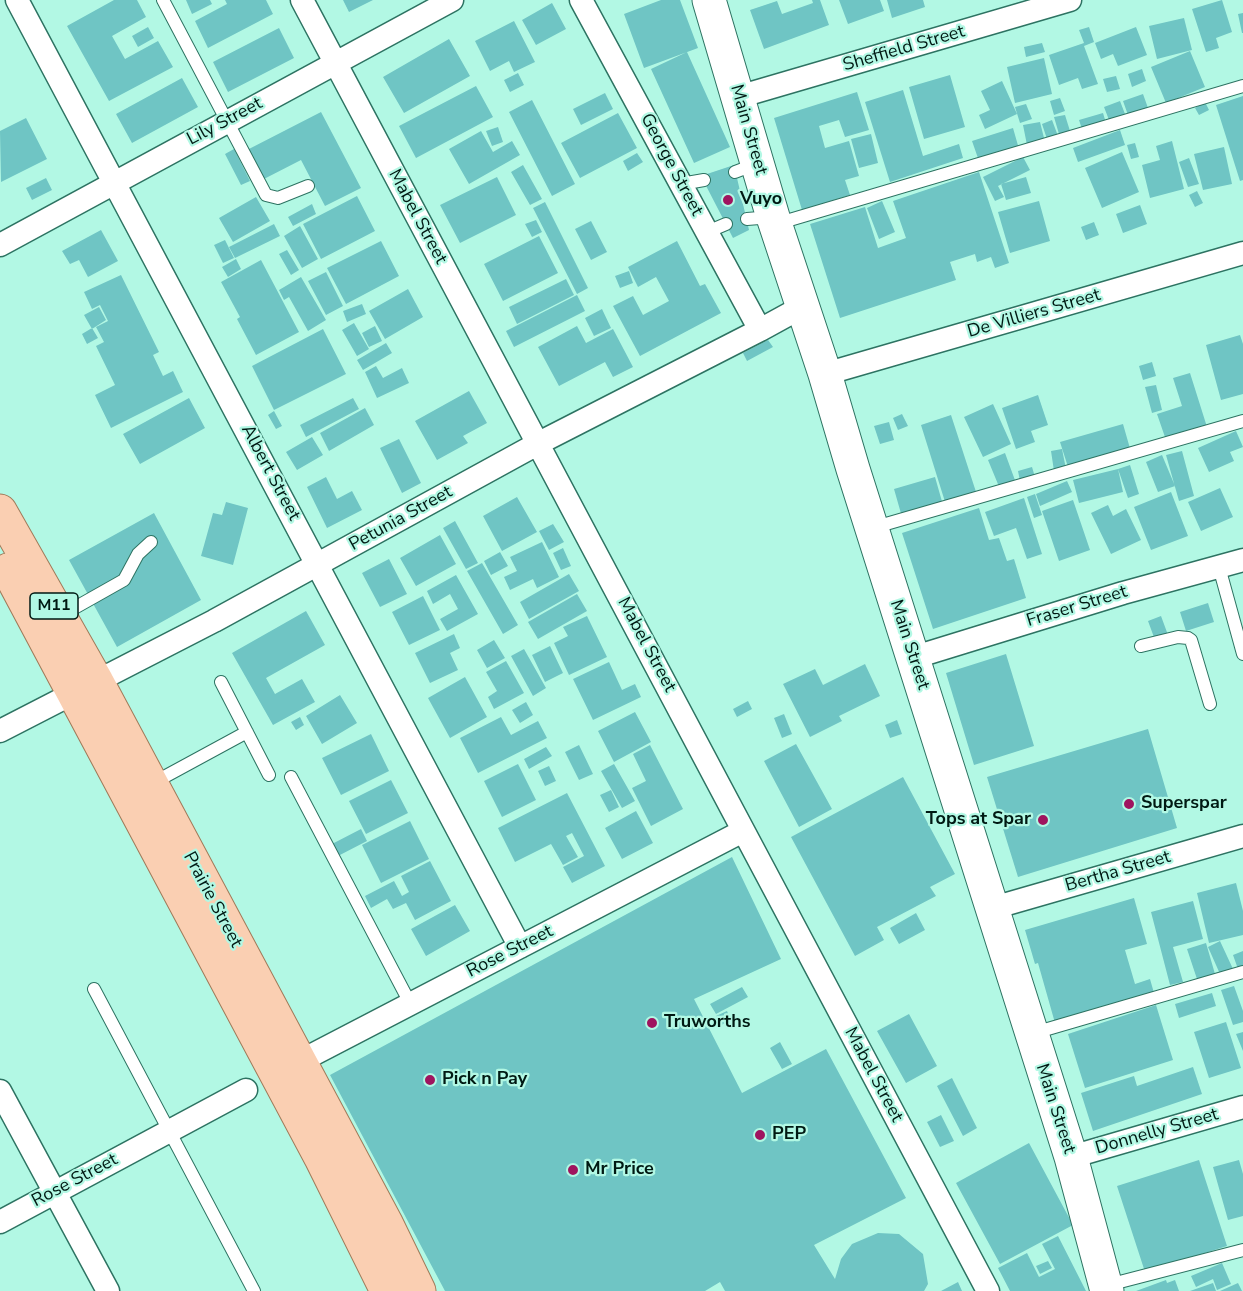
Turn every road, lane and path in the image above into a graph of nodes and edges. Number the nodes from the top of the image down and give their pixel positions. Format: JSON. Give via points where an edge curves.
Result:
{"nodes":[{"id":1,"x":17,"y":0,"type":"edge"},
{"id":2,"x":163,"y":0,"type":"edge"},
{"id":3,"x":303,"y":0,"type":"edge"},
{"id":4,"x":452,"y":0,"type":"edge"},
{"id":5,"x":581,"y":0,"type":"edge"},
{"id":6,"x":709,"y":0,"type":"edge"},
{"id":7,"x":1070,"y":0,"type":"edge"},
{"id":8,"x":335,"y":62,"type":"junction"},
{"id":9,"x":1243,"y":86,"type":"edge"},
{"id":10,"x":738,"y":97,"type":"junction"},
{"id":11,"x":226,"y":121,"type":"junction"},
{"id":12,"x":704,"y":180,"type":"dead end"},
{"id":13,"x":114,"y":182,"type":"junction"},
{"id":14,"x":681,"y":184,"type":"junction"},
{"id":15,"x":308,"y":186,"type":"dead end"},
{"id":16,"x":765,"y":220,"type":"junction"},
{"id":17,"x":0,"y":245,"type":"edge"},
{"id":18,"x":1243,"y":254,"type":"edge"},
{"id":19,"x":802,"y":306,"type":"junction"},
{"id":20,"x":760,"y":330,"type":"junction"},
{"id":21,"x":825,"y":374,"type":"junction"},
{"id":22,"x":1243,"y":421,"type":"edge"},
{"id":23,"x":539,"y":443,"type":"junction"},
{"id":24,"x":0,"y":511,"type":"edge"},
{"id":25,"x":872,"y":528,"type":"junction"},
{"id":26,"x":151,"y":542,"type":"dead end"},
{"id":27,"x":0,"y":555,"type":"edge"},
{"id":28,"x":1243,"y":560,"type":"edge"},
{"id":29,"x":318,"y":564,"type":"junction"},
{"id":30,"x":1219,"y":567,"type":"junction"},
{"id":31,"x":60,"y":616,"type":"junction"},
{"id":32,"x":1140,"y":646,"type":"dead end"},
{"id":33,"x":1243,"y":654,"type":"edge"},
{"id":34,"x":912,"y":658,"type":"junction"},
{"id":35,"x":221,"y":682,"type":"dead end"},
{"id":36,"x":86,"y":688,"type":"junction"},
{"id":37,"x":1210,"y":704,"type":"dead end"},
{"id":38,"x":0,"y":731,"type":"edge"},
{"id":39,"x":247,"y":732,"type":"junction"},
{"id":40,"x":269,"y":775,"type":"dead end"},
{"id":41,"x":291,"y":777,"type":"dead end"},
{"id":42,"x":151,"y":784,"type":"junction"},
{"id":43,"x":743,"y":831,"type":"junction"},
{"id":44,"x":1243,"y":836,"type":"edge"},
{"id":45,"x":993,"y":908,"type":"junction"},
{"id":46,"x":520,"y":947,"type":"junction"},
{"id":47,"x":1243,"y":972,"type":"edge"},
{"id":48,"x":94,"y":989,"type":"dead end"},
{"id":49,"x":410,"y":1003,"type":"junction"},
{"id":50,"x":1032,"y":1034,"type":"junction"},
{"id":51,"x":288,"y":1067,"type":"junction"},
{"id":52,"x":246,"y":1090,"type":"dead end"},
{"id":53,"x":0,"y":1091,"type":"edge"},
{"id":54,"x":1243,"y":1107,"type":"edge"},
{"id":55,"x":170,"y":1130,"type":"junction"},
{"id":56,"x":1071,"y":1157,"type":"junction"},
{"id":57,"x":54,"y":1193,"type":"junction"},
{"id":58,"x":0,"y":1222,"type":"edge"},
{"id":59,"x":1243,"y":1250,"type":"edge"},
{"id":60,"x":1106,"y":1288,"type":"edge"},
{"id":61,"x":108,"y":1291,"type":"edge"},
{"id":62,"x":254,"y":1291,"type":"edge"},
{"id":63,"x":387,"y":1291,"type":"edge"},
{"id":64,"x":419,"y":1291,"type":"edge"},
{"id":65,"x":988,"y":1291,"type":"edge"}],
"edges":[{"from":1,"to":13,"type":"street","name":"Albert Street"},
{"from":2,"to":11,"type":"lane"},
{"from":3,"to":8,"type":"street","name":"Mabel Street"},
{"from":4,"to":8,"type":"street","name":"Lily Street"},
{"from":5,"to":14,"type":"street","name":"George Street"},
{"from":6,"to":10,"type":"main road","name":"Main Street"},
{"from":7,"to":10,"type":"street","name":"Sheffield Street"},
{"from":8,"to":11,"type":"street","name":"Lily Street"},
{"from":8,"to":23,"type":"street","name":"Mabel Street"},
{"from":9,"to":16,"type":"lane"},
{"from":10,"to":16,"type":"main road","name":"Main Street","via":[[746,168]]},
{"from":11,"to":13,"type":"street","name":"Lily Street"},
{"from":11,"to":15,"type":"lane","via":[[266,195],[278,198]]},
{"from":12,"to":14,"type":"lane"},
{"from":13,"to":17,"type":"street","name":"Lily Street"},
{"from":13,"to":29,"type":"street","name":"Albert Street"},
{"from":14,"to":20,"type":"street","name":"George Street","via":[[716,228]]},
{"from":16,"to":19,"type":"main road","name":"Main Street"},
{"from":18,"to":21,"type":"street","name":"De Villiers Street"},
{"from":19,"to":20,"type":"street","name":"Petunia Street"},
{"from":19,"to":21,"type":"main road","name":"Main Street"},
{"from":20,"to":23,"type":"street","name":"Petunia Street"},
{"from":21,"to":25,"type":"main road","name":"Main Street"},
{"from":22,"to":25,"type":"lane"},
{"from":23,"to":29,"type":"street","name":"Petunia Street"},
{"from":23,"to":43,"type":"street","name":"Mabel Street"},
{"from":24,"to":31,"type":"main road","name":"Prairie Street","number":"M11"},
{"from":25,"to":34,"type":"main road","name":"Main Street"},
{"from":26,"to":31,"type":"lane","via":[[138,554],[124,580]]},
{"from":27,"to":36,"type":"main road","name":"Prairie Street","number":"M11"},
{"from":28,"to":30,"type":"street","name":"Fraser Street"},
{"from":29,"to":36,"type":"street","name":"Petunia Street"},
{"from":29,"to":46,"type":"street","name":"Albert Street"},
{"from":30,"to":33,"type":"lane"},
{"from":30,"to":34,"type":"street","name":"Fraser Street"},
{"from":31,"to":36,"type":"main road","name":"Prairie Street","number":"M11"},
{"from":32,"to":37,"type":"lane","via":[[1178,637],[1191,640]]},
{"from":34,"to":45,"type":"main road","name":"Main Street"},
{"from":35,"to":39,"type":"lane"},
{"from":36,"to":38,"type":"street","name":"Petunia Street"},
{"from":36,"to":42,"type":"main road","name":"Prairie Street"},
{"from":36,"to":51,"type":"main road","name":"Prairie Street","via":[[194,922]]},
{"from":39,"to":40,"type":"lane"},
{"from":39,"to":42,"type":"lane"},
{"from":41,"to":49,"type":"lane"},
{"from":42,"to":51,"type":"main road","name":"Prairie Street"},
{"from":43,"to":46,"type":"street","name":"Rose Street"},
{"from":43,"to":65,"type":"street","name":"Mabel Street"},
{"from":44,"to":45,"type":"street","name":"Bertha Street"},
{"from":45,"to":50,"type":"main road","name":"Main Street"},
{"from":46,"to":49,"type":"street","name":"Rose Street"},
{"from":47,"to":50,"type":"lane"},
{"from":48,"to":55,"type":"lane"},
{"from":49,"to":51,"type":"street","name":"Rose Street"},
{"from":50,"to":56,"type":"main road","name":"Main Street"},
{"from":51,"to":63,"type":"main road","name":"Prairie Street","via":[[321,1158]]},
{"from":51,"to":64,"type":"main road","name":"Prairie Street"},
{"from":52,"to":55,"type":"street","name":"Rose Street"},
{"from":53,"to":57,"type":"street"},
{"from":54,"to":56,"type":"street","name":"Donnelly Street"},
{"from":55,"to":57,"type":"street","name":"Rose Street"},
{"from":55,"to":62,"type":"lane"},
{"from":56,"to":60,"type":"main road","name":"Main Street"},
{"from":57,"to":58,"type":"street","name":"Rose Street"},
{"from":57,"to":61,"type":"street"},
{"from":59,"to":60,"type":"lane"}]}
